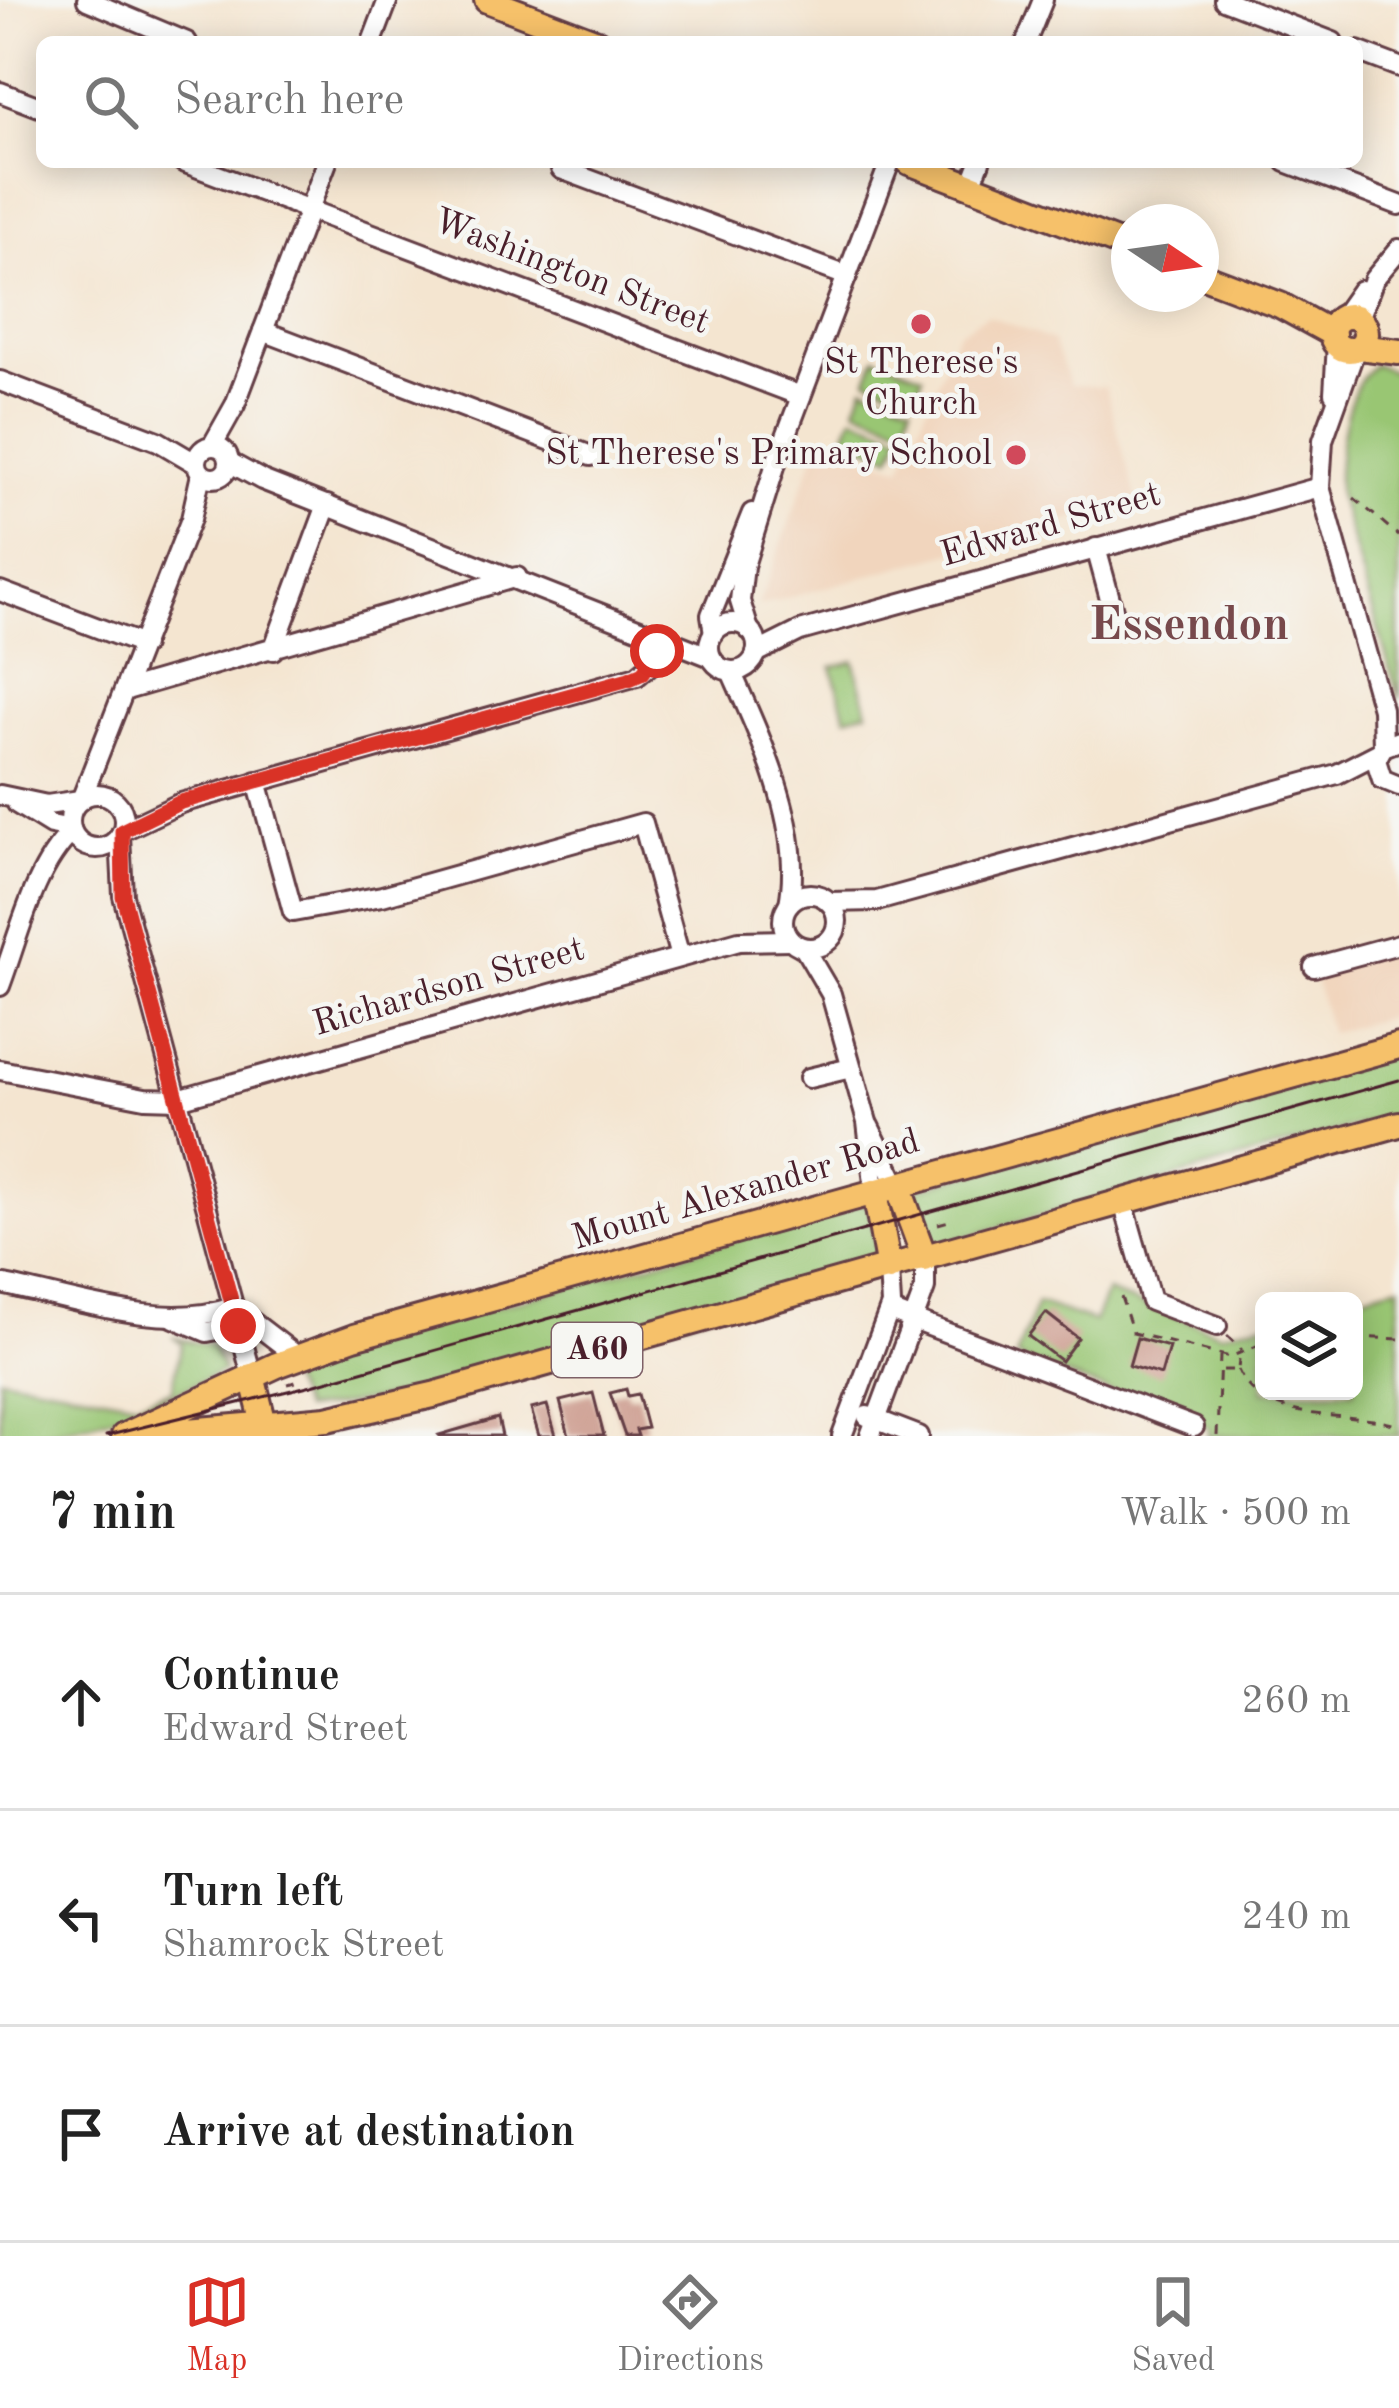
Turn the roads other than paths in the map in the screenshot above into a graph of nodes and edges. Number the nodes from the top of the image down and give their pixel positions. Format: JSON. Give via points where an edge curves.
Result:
{"nodes":[{"id":1,"x":87,"y":0,"type":"edge"},
{"id":2,"x":388,"y":0,"type":"edge"},
{"id":3,"x":488,"y":0,"type":"edge"},
{"id":4,"x":1043,"y":0,"type":"edge"},
{"id":5,"x":1224,"y":0,"type":"edge"},
{"id":6,"x":173,"y":36,"type":"edge"},
{"id":7,"x":375,"y":36,"type":"edge"},
{"id":8,"x":581,"y":36,"type":"edge"},
{"id":9,"x":1028,"y":36,"type":"edge"},
{"id":10,"x":1317,"y":36,"type":"edge"},
{"id":11,"x":1363,"y":53,"type":"edge"},
{"id":12,"x":1399,"y":67,"type":"edge"},
{"id":13,"x":0,"y":92,"type":"edge"},
{"id":14,"x":36,"y":106,"type":"edge"},
{"id":15,"x":199,"y":168,"type":"edge"},
{"id":16,"x":325,"y":168,"type":"edge"},
{"id":17,"x":888,"y":168,"type":"edge"},
{"id":18,"x":942,"y":168,"type":"edge"},
{"id":19,"x":1302,"y":168,"type":"edge"},
{"id":20,"x":562,"y":169,"type":"dead end"},
{"id":21,"x":975,"y":174,"type":"edge"},
{"id":22,"x":1399,"y":205,"type":"edge"},
{"id":23,"x":309,"y":209,"type":"junction"},
{"id":24,"x":1111,"y":238,"type":"edge"},
{"id":25,"x":1399,"y":249,"type":"edge"},
{"id":26,"x":847,"y":276,"type":"junction"},
{"id":27,"x":1219,"y":282,"type":"edge"},
{"id":28,"x":263,"y":331,"type":"junction"},
{"id":29,"x":1349,"y":332,"type":"junction"},
{"id":30,"x":1399,"y":349,"type":"edge"},
{"id":31,"x":0,"y":381,"type":"edge"},
{"id":32,"x":801,"y":396,"type":"junction"},
{"id":33,"x":591,"y":456,"type":"dead end"},
{"id":34,"x":777,"y":460,"type":"junction"},
{"id":35,"x":214,"y":462,"type":"junction"},
{"id":36,"x":1320,"y":487,"type":"junction"},
{"id":37,"x":326,"y":505,"type":"junction"},
{"id":38,"x":1096,"y":548,"type":"junction"},
{"id":39,"x":517,"y":577,"type":"junction"},
{"id":40,"x":0,"y":591,"type":"edge"},
{"id":41,"x":1116,"y":621,"type":"dead end"},
{"id":42,"x":664,"y":634,"type":"junction"},
{"id":43,"x":713,"y":634,"type":"junction"},
{"id":44,"x":142,"y":645,"type":"junction"},
{"id":45,"x":752,"y":645,"type":"junction"},
{"id":46,"x":273,"y":650,"type":"junction"},
{"id":47,"x":711,"y":657,"type":"junction"},
{"id":48,"x":730,"y":671,"type":"junction"},
{"id":49,"x":126,"y":690,"type":"junction"},
{"id":50,"x":758,"y":730,"type":"junction"},
{"id":51,"x":1390,"y":744,"type":"edge"},
{"id":52,"x":105,"y":746,"type":"junction"},
{"id":53,"x":1337,"y":774,"type":"junction"},
{"id":54,"x":257,"y":782,"type":"junction"},
{"id":55,"x":1392,"y":785,"type":"edge"},
{"id":56,"x":6,"y":797,"type":"edge"},
{"id":57,"x":107,"y":797,"type":"junction"},
{"id":58,"x":81,"y":800,"type":"junction"},
{"id":59,"x":181,"y":802,"type":"junction"},
{"id":60,"x":72,"y":831,"type":"junction"},
{"id":61,"x":121,"y":833,"type":"junction"},
{"id":62,"x":93,"y":848,"type":"junction"},
{"id":63,"x":794,"y":860,"type":"junction"},
{"id":64,"x":123,"y":896,"type":"junction"},
{"id":65,"x":824,"y":899,"type":"junction"},
{"id":66,"x":877,"y":901,"type":"junction"},
{"id":67,"x":786,"y":908,"type":"junction"},
{"id":68,"x":834,"y":933,"type":"junction"},
{"id":69,"x":739,"y":941,"type":"junction"},
{"id":70,"x":797,"y":944,"type":"junction"},
{"id":71,"x":1399,"y":944,"type":"edge"},
{"id":72,"x":680,"y":957,"type":"junction"},
{"id":73,"x":1314,"y":967,"type":"dead end"},
{"id":74,"x":0,"y":986,"type":"edge"},
{"id":75,"x":830,"y":994,"type":"junction"},
{"id":76,"x":1399,"y":1046,"type":"edge"},
{"id":77,"x":851,"y":1069,"type":"junction"},
{"id":78,"x":0,"y":1070,"type":"edge"},
{"id":79,"x":809,"y":1078,"type":"dead end"},
{"id":80,"x":178,"y":1099,"type":"junction"},
{"id":81,"x":1399,"y":1124,"type":"edge"},
{"id":82,"x":887,"y":1189,"type":"junction"},
{"id":83,"x":1124,"y":1202,"type":"junction"},
{"id":84,"x":925,"y":1259,"type":"junction"},
{"id":85,"x":890,"y":1269,"type":"junction"},
{"id":86,"x":0,"y":1284,"type":"edge"},
{"id":87,"x":890,"y":1311,"type":"junction"},
{"id":88,"x":235,"y":1317,"type":"junction"},
{"id":89,"x":914,"y":1318,"type":"junction"},
{"id":90,"x":1217,"y":1326,"type":"road end"},
{"id":91,"x":300,"y":1368,"type":"junction"},
{"id":92,"x":252,"y":1376,"type":"junction"},
{"id":93,"x":852,"y":1410,"type":"junction"},
{"id":94,"x":1194,"y":1427,"type":"dead end"},
{"id":95,"x":873,"y":1428,"type":"edge"},
{"id":96,"x":264,"y":1430,"type":"edge"},
{"id":97,"x":125,"y":1436,"type":"edge"},
{"id":98,"x":842,"y":1436,"type":"edge"},
{"id":99,"x":920,"y":1436,"type":"edge"}],
"edges":[{"from":1,"to":6,"type":"street"},
{"from":2,"to":7,"type":"street"},
{"from":3,"to":8,"type":"main road"},
{"from":4,"to":9,"type":"street"},
{"from":5,"to":10,"type":"street"},
{"from":11,"to":12,"type":"street"},
{"from":13,"to":14,"type":"street"},
{"from":15,"to":23,"type":"street","name":"Washington Street"},
{"from":16,"to":23,"type":"street"},
{"from":17,"to":26,"type":"street"},
{"from":18,"to":21,"type":"main road"},
{"from":19,"to":22,"type":"street"},
{"from":20,"to":26,"type":"street"},
{"from":21,"to":24,"type":"main road"},
{"from":23,"to":28,"type":"street"},
{"from":23,"to":32,"type":"street","name":"Washington Street"},
{"from":25,"to":29,"type":"street"},
{"from":26,"to":32,"type":"street"},
{"from":27,"to":29,"type":"main road"},
{"from":28,"to":33,"type":"street"},
{"from":28,"to":35,"type":"street"},
{"from":29,"to":30,"type":"main road"},
{"from":29,"to":36,"type":"street"},
{"from":31,"to":35,"type":"street"},
{"from":32,"to":34,"type":"street"},
{"from":34,"to":43,"type":"street","via":[[711,615]]},
{"from":34,"to":45,"type":"street","via":[[741,584]]},
{"from":35,"to":37,"type":"street"},
{"from":35,"to":44,"type":"street"},
{"from":36,"to":38,"type":"street","name":"Edward Street"},
{"from":36,"to":51,"type":"street"},
{"from":37,"to":39,"type":"street"},
{"from":37,"to":46,"type":"street"},
{"from":38,"to":41,"type":"street"},
{"from":38,"to":45,"type":"street","name":"Edward Street"},
{"from":39,"to":42,"type":"street"},
{"from":39,"to":46,"type":"street"},
{"from":40,"to":44,"type":"street"},
{"from":42,"to":43,"type":"street"},
{"from":42,"to":47,"type":"street"},
{"from":42,"to":54,"type":"street","via":[[637,676]]},
{"from":43,"to":45,"type":"street","via":[[727,624]]},
{"from":43,"to":47,"type":"street"},
{"from":44,"to":49,"type":"street"},
{"from":45,"to":48,"type":"street"},
{"from":45,"to":50,"type":"street"},
{"from":46,"to":49,"type":"street"},
{"from":47,"to":48,"type":"street"},
{"from":48,"to":50,"type":"street"},
{"from":49,"to":52,"type":"street"},
{"from":50,"to":63,"type":"street"},
{"from":51,"to":53,"type":"street"},
{"from":51,"to":55,"type":"street"},
{"from":52,"to":57,"type":"street"},
{"from":52,"to":58,"type":"street"},
{"from":53,"to":55,"type":"street"},
{"from":53,"to":66,"type":"street"},
{"from":54,"to":59,"type":"street"},
{"from":54,"to":72,"type":"street","via":[[293,912],[382,896],[643,824]]},
{"from":56,"to":58,"type":"street","via":[[47,805]]},
{"from":56,"to":60,"type":"street"},
{"from":57,"to":58,"type":"street"},
{"from":57,"to":59,"type":"street"},
{"from":57,"to":61,"type":"street","via":[[122,813]]},
{"from":58,"to":60,"type":"street","via":[[70,816]]},
{"from":59,"to":61,"type":"street"},
{"from":60,"to":62,"type":"street"},
{"from":60,"to":74,"type":"street","via":[[37,889]]},
{"from":61,"to":62,"type":"street"},
{"from":61,"to":64,"type":"street"},
{"from":62,"to":64,"type":"street"},
{"from":63,"to":65,"type":"street"},
{"from":63,"to":67,"type":"street"},
{"from":64,"to":80,"type":"street"},
{"from":65,"to":66,"type":"street"},
{"from":65,"to":67,"type":"street","via":[[802,895]]},
{"from":65,"to":68,"type":"street"},
{"from":66,"to":68,"type":"street"},
{"from":67,"to":69,"type":"street","name":"Richardson Street"},
{"from":67,"to":70,"type":"street","via":[[783,927]]},
{"from":68,"to":70,"type":"street"},
{"from":68,"to":75,"type":"street"},
{"from":69,"to":70,"type":"street","name":"Richardson Street"},
{"from":69,"to":72,"type":"street","name":"Richardson Street"},
{"from":70,"to":75,"type":"street"},
{"from":71,"to":73,"type":"street"},
{"from":72,"to":80,"type":"street","name":"Richardson Street"},
{"from":75,"to":77,"type":"street"},
{"from":76,"to":82,"type":"main road","name":"Mount Alexander Road","number":"A60"},
{"from":77,"to":79,"type":"street"},
{"from":77,"to":82,"type":"street"},
{"from":78,"to":80,"type":"street"},
{"from":80,"to":88,"type":"street"},
{"from":81,"to":83,"type":"main road","name":"Mount Alexander Road","number":"A60"},
{"from":82,"to":84,"type":"main road"},
{"from":82,"to":85,"type":"main road"},
{"from":82,"to":91,"type":"main road","name":"Mount Alexander Road","number":"A60"},
{"from":83,"to":84,"type":"main road","name":"Mount Alexander Road","number":"A60"},
{"from":83,"to":90,"type":"street","via":[[1151,1300]]},
{"from":84,"to":85,"type":"main road","name":"Mount Alexander Road","number":"A60"},
{"from":84,"to":89,"type":"street"},
{"from":85,"to":87,"type":"street"},
{"from":85,"to":96,"type":"main road","name":"Mount Alexander Road","number":"A60","via":[[433,1395]]},
{"from":86,"to":88,"type":"street","via":[[170,1316]]},
{"from":87,"to":89,"type":"street"},
{"from":87,"to":93,"type":"street"},
{"from":88,"to":91,"type":"street"},
{"from":88,"to":92,"type":"street"},
{"from":89,"to":94,"type":"street"},
{"from":89,"to":95,"type":"street"},
{"from":91,"to":92,"type":"main road","name":"Mount Alexander Road","number":"A60"},
{"from":92,"to":96,"type":"main road"},
{"from":92,"to":97,"type":"main road","name":"Mount Alexander Road","number":"A60"},
{"from":93,"to":95,"type":"street"},
{"from":93,"to":98,"type":"street"},
{"from":95,"to":99,"type":"street"},
{"from":96,"to":97,"type":"main road","name":"Mount Alexander Road","number":"A60"}]}
